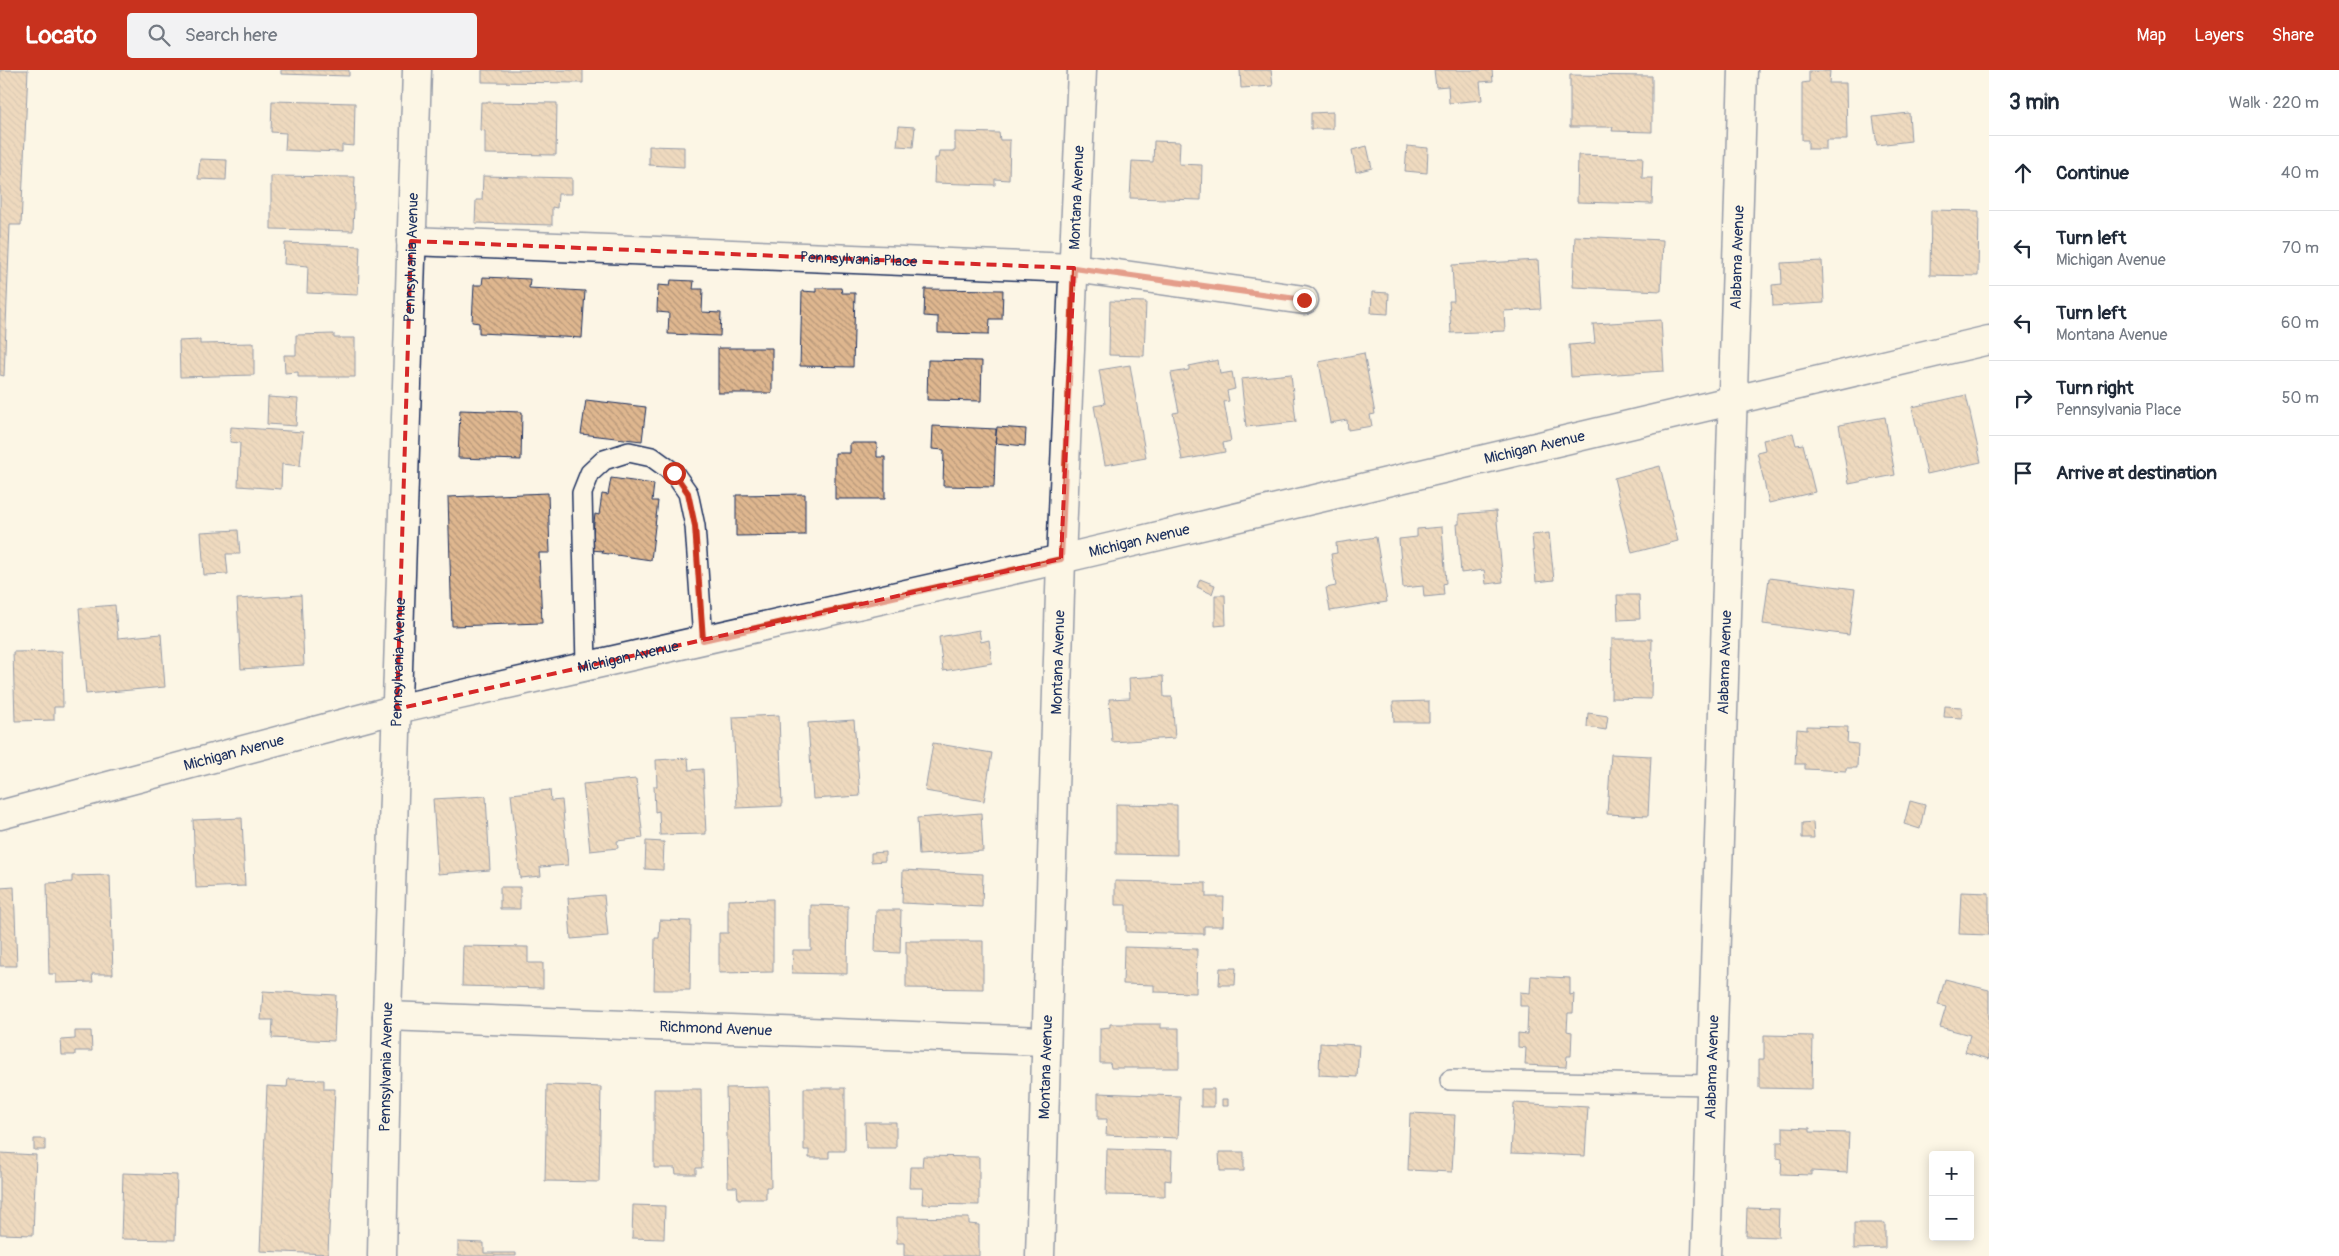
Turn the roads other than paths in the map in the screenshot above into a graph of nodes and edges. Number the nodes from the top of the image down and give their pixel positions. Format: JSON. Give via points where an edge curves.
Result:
{"nodes":[{"id":1,"x":417,"y":70,"type":"edge"},
{"id":2,"x":1082,"y":70,"type":"edge"},
{"id":3,"x":1743,"y":70,"type":"edge"},
{"id":4,"x":411,"y":241,"type":"junction"},
{"id":5,"x":1074,"y":268,"type":"junction"},
{"id":6,"x":1304,"y":300,"type":"dead end"},
{"id":7,"x":1989,"y":340,"type":"edge"},
{"id":8,"x":1732,"y":401,"type":"junction"},
{"id":9,"x":1061,"y":559,"type":"junction"},
{"id":10,"x":703,"y":640,"type":"junction"},
{"id":11,"x":586,"y":666,"type":"junction"},
{"id":12,"x":397,"y":709,"type":"junction"},
{"id":13,"x":0,"y":815,"type":"edge"},
{"id":14,"x":387,"y":1016,"type":"junction"},
{"id":15,"x":1045,"y":1042,"type":"junction"},
{"id":16,"x":1450,"y":1080,"type":"dead end"},
{"id":17,"x":1711,"y":1085,"type":"junction"},
{"id":18,"x":382,"y":1256,"type":"edge"},
{"id":19,"x":1040,"y":1256,"type":"edge"},
{"id":20,"x":1706,"y":1256,"type":"edge"}],
"edges":[{"from":1,"to":4,"type":"street","name":"Pennsylvania Avenue"},
{"from":2,"to":5,"type":"street","name":"Montana Avenue"},
{"from":3,"to":8,"type":"street","name":"Alabama Avenue"},
{"from":4,"to":5,"type":"street","name":"Pennsylvania Place"},
{"from":4,"to":12,"type":"street","name":"Pennsylvania Avenue"},
{"from":5,"to":6,"type":"street","name":"Pennsylvania Place"},
{"from":5,"to":9,"type":"street","name":"Montana Avenue"},
{"from":7,"to":8,"type":"street","name":"Michigan Avenue"},
{"from":8,"to":9,"type":"street","name":"Michigan Avenue"},
{"from":8,"to":17,"type":"street","name":"Alabama Avenue"},
{"from":9,"to":10,"type":"street","name":"Michigan Avenue"},
{"from":9,"to":15,"type":"street","name":"Montana Avenue"},
{"from":10,"to":11,"type":"street","name":"Michigan Avenue"},
{"from":10,"to":11,"type":"lane","via":[[695,526],[688,493],[674,473],[652,457],[629,452],[604,460],[590,473],[582,493]]},
{"from":11,"to":12,"type":"street","name":"Michigan Avenue"},
{"from":12,"to":13,"type":"street","name":"Michigan Avenue"},
{"from":12,"to":14,"type":"street","name":"Pennsylvania Avenue"},
{"from":14,"to":15,"type":"street","name":"Richmond Avenue"},
{"from":14,"to":18,"type":"street","name":"Pennsylvania Avenue"},
{"from":15,"to":19,"type":"street","name":"Montana Avenue"},
{"from":16,"to":17,"type":"lane"},
{"from":17,"to":20,"type":"street","name":"Alabama Avenue"}]}
